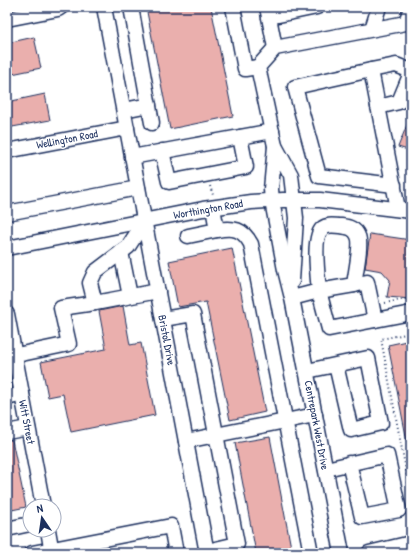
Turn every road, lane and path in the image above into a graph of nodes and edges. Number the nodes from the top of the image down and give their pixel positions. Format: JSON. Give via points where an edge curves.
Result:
{"nodes":[{"id":1,"x":61,"y":7,"type":"edge"},
{"id":2,"x":104,"y":7,"type":"edge"},
{"id":3,"x":131,"y":7,"type":"edge"},
{"id":4,"x":233,"y":7,"type":"edge"},
{"id":5,"x":317,"y":7,"type":"edge"},
{"id":6,"x":378,"y":7,"type":"edge"},
{"id":7,"x":411,"y":7,"type":"edge"},
{"id":8,"x":268,"y":12,"type":"edge"},
{"id":9,"x":7,"y":19,"type":"edge"},
{"id":10,"x":372,"y":29,"type":"junction"},
{"id":11,"x":275,"y":48,"type":"junction"},
{"id":12,"x":258,"y":67,"type":"junction"},
{"id":13,"x":371,"y":70,"type":"junction"},
{"id":14,"x":411,"y":72,"type":"edge"},
{"id":15,"x":149,"y":105,"type":"junction"},
{"id":16,"x":378,"y":107,"type":"junction"},
{"id":17,"x":124,"y":110,"type":"junction"},
{"id":18,"x":152,"y":123,"type":"dead end"},
{"id":19,"x":127,"y":128,"type":"junction"},
{"id":20,"x":272,"y":130,"type":"junction"},
{"id":21,"x":240,"y":137,"type":"junction"},
{"id":22,"x":275,"y":146,"type":"junction"},
{"id":23,"x":7,"y":151,"type":"edge"},
{"id":24,"x":162,"y":151,"type":"junction"},
{"id":25,"x":132,"y":158,"type":"junction"},
{"id":26,"x":209,"y":182,"type":"dead end"},
{"id":27,"x":394,"y":185,"type":"junction"},
{"id":28,"x":138,"y":188,"type":"junction"},
{"id":29,"x":294,"y":200,"type":"junction"},
{"id":30,"x":272,"y":201,"type":"junction"},
{"id":31,"x":213,"y":202,"type":"junction"},
{"id":32,"x":405,"y":210,"type":"edge"},
{"id":33,"x":7,"y":213,"type":"edge"},
{"id":34,"x":144,"y":222,"type":"junction"},
{"id":35,"x":217,"y":230,"type":"junction"},
{"id":36,"x":188,"y":236,"type":"dead end"},
{"id":37,"x":7,"y":248,"type":"edge"},
{"id":38,"x":121,"y":252,"type":"junction"},
{"id":39,"x":354,"y":285,"type":"junction"},
{"id":40,"x":158,"y":291,"type":"junction"},
{"id":41,"x":320,"y":291,"type":"junction"},
{"id":42,"x":130,"y":296,"type":"junction"},
{"id":43,"x":292,"y":298,"type":"junction"},
{"id":44,"x":411,"y":301,"type":"edge"},
{"id":45,"x":95,"y":302,"type":"junction"},
{"id":46,"x":382,"y":304,"type":"dead end"},
{"id":47,"x":411,"y":313,"type":"edge"},
{"id":48,"x":7,"y":314,"type":"edge"},
{"id":49,"x":163,"y":319,"type":"junction"},
{"id":50,"x":375,"y":320,"type":"junction"},
{"id":51,"x":411,"y":334,"type":"edge"},
{"id":52,"x":11,"y":357,"type":"edge"},
{"id":53,"x":336,"y":365,"type":"junction"},
{"id":54,"x":307,"y":372,"type":"junction"},
{"id":55,"x":22,"y":394,"type":"junction"},
{"id":56,"x":7,"y":398,"type":"edge"},
{"id":57,"x":315,"y":415,"type":"junction"},
{"id":58,"x":285,"y":422,"type":"junction"},
{"id":59,"x":28,"y":428,"type":"junction"},
{"id":60,"x":7,"y":432,"type":"edge"},
{"id":61,"x":216,"y":436,"type":"junction"},
{"id":62,"x":186,"y":442,"type":"junction"},
{"id":63,"x":349,"y":463,"type":"junction"},
{"id":64,"x":326,"y":469,"type":"junction"},
{"id":65,"x":411,"y":497,"type":"edge"},
{"id":66,"x":41,"y":498,"type":"edge"},
{"id":67,"x":22,"y":525,"type":"edge"},
{"id":68,"x":7,"y":528,"type":"edge"},
{"id":69,"x":50,"y":538,"type":"edge"},
{"id":70,"x":411,"y":543,"type":"edge"},
{"id":71,"x":52,"y":551,"type":"edge"},
{"id":72,"x":207,"y":552,"type":"edge"},
{"id":73,"x":32,"y":553,"type":"edge"},
{"id":74,"x":176,"y":553,"type":"edge"},
{"id":75,"x":310,"y":553,"type":"edge"},
{"id":76,"x":342,"y":553,"type":"edge"},
{"id":77,"x":369,"y":553,"type":"edge"}],
"edges":[{"from":1,"to":9,"type":"street"},
{"from":2,"to":17,"type":"street","name":"Bristol Drive"},
{"from":3,"to":15,"type":"street"},
{"from":4,"to":12,"type":"street","via":[[246,70]]},
{"from":5,"to":8,"type":"street"},
{"from":6,"to":10,"type":"street"},
{"from":7,"to":10,"type":"street","via":[[406,23]]},
{"from":8,"to":11,"type":"street"},
{"from":10,"to":11,"type":"street"},
{"from":11,"to":12,"type":"street"},
{"from":12,"to":20,"type":"street"},
{"from":13,"to":14,"type":"street","via":[[396,65]]},
{"from":13,"to":16,"type":"street"},
{"from":13,"to":27,"type":"street","via":[[295,87],[319,176]]},
{"from":14,"to":16,"type":"street","via":[[399,102]]},
{"from":15,"to":17,"type":"street"},
{"from":15,"to":18,"type":"street"},
{"from":16,"to":27,"type":"street"},
{"from":17,"to":19,"type":"street","name":"Bristol Drive"},
{"from":19,"to":23,"type":"street","name":"Wellington Road"},
{"from":19,"to":25,"type":"street","name":"Bristol Drive"},
{"from":20,"to":21,"type":"street"},
{"from":20,"to":22,"type":"street"},
{"from":21,"to":24,"type":"street"},
{"from":21,"to":24,"type":"street","via":[[246,166],[169,182]]},
{"from":22,"to":29,"type":"street","name":"Centrepark West Drive","via":[[292,175]]},
{"from":22,"to":30,"type":"street","name":"Centrepark West Drive"},
{"from":24,"to":25,"type":"street"},
{"from":25,"to":28,"type":"street","name":"Bristol Drive"},
{"from":26,"to":31,"type":"path"},
{"from":27,"to":32,"type":"street"},
{"from":28,"to":33,"type":"street"},
{"from":28,"to":34,"type":"street","name":"Bristol Drive"},
{"from":29,"to":30,"type":"street","name":"Worthington Road"},
{"from":29,"to":32,"type":"street","name":"Worthington Road","via":[[339,202]]},
{"from":29,"to":43,"type":"street","name":"Centrepark West Drive","via":[[296,218]]},
{"from":30,"to":31,"type":"street","name":"Worthington Road"},
{"from":30,"to":43,"type":"street","name":"Centrepark West Drive"},
{"from":31,"to":34,"type":"street","name":"Worthington Road"},
{"from":31,"to":35,"type":"street"},
{"from":34,"to":37,"type":"street","name":"Worthington Road"},
{"from":34,"to":38,"type":"street","via":[[128,247]]},
{"from":34,"to":40,"type":"street","name":"Bristol Drive"},
{"from":35,"to":36,"type":"street"},
{"from":35,"to":58,"type":"street","via":[[235,229],[242,232],[251,244]]},
{"from":38,"to":42,"type":"street"},
{"from":38,"to":45,"type":"street","via":[[95,272],[90,283]]},
{"from":39,"to":41,"type":"street"},
{"from":39,"to":41,"type":"street","via":[[359,236],[349,227],[326,226],[320,230],[318,236],[317,269]]},
{"from":39,"to":50,"type":"street","via":[[367,282]]},
{"from":40,"to":42,"type":"street"},
{"from":40,"to":49,"type":"street","name":"Bristol Drive"},
{"from":41,"to":43,"type":"street"},
{"from":41,"to":50,"type":"street","via":[[329,329]]},
{"from":42,"to":45,"type":"street"},
{"from":43,"to":54,"type":"street","name":"Centrepark West Drive"},
{"from":44,"to":46,"type":"path","via":[[401,300]]},
{"from":45,"to":52,"type":"street","via":[[61,308],[69,344]]},
{"from":47,"to":50,"type":"street"},
{"from":48,"to":52,"type":"street","name":"Witt Street"},
{"from":49,"to":61,"type":"street","via":[[193,314]]},
{"from":49,"to":62,"type":"street","name":"Bristol Drive"},
{"from":51,"to":65,"type":"path","via":[[381,339]]},
{"from":52,"to":55,"type":"street","name":"Witt Street"},
{"from":53,"to":53,"type":"street","via":[[368,358],[381,423],[350,430]]},
{"from":53,"to":54,"type":"street"},
{"from":54,"to":57,"type":"street","name":"Centrepark West Drive"},
{"from":55,"to":56,"type":"street"},
{"from":55,"to":59,"type":"street","name":"Witt Street"},
{"from":57,"to":58,"type":"street"},
{"from":57,"to":64,"type":"street","name":"Centrepark West Drive"},
{"from":58,"to":61,"type":"street"},
{"from":58,"to":75,"type":"street"},
{"from":59,"to":60,"type":"street"},
{"from":59,"to":66,"type":"street","name":"Witt Street"},
{"from":61,"to":62,"type":"street"},
{"from":61,"to":72,"type":"street","via":[[237,544]]},
{"from":62,"to":72,"type":"street","name":"Bristol Drive"},
{"from":63,"to":63,"type":"street","via":[[387,455],[399,510],[362,517]]},
{"from":63,"to":64,"type":"street"},
{"from":64,"to":76,"type":"street","name":"Centrepark West Drive"},
{"from":67,"to":68,"type":"street"},
{"from":69,"to":71,"type":"street"},
{"from":70,"to":77,"type":"street"},
{"from":71,"to":73,"type":"street"},
{"from":71,"to":74,"type":"street","via":[[171,526]]}]}
